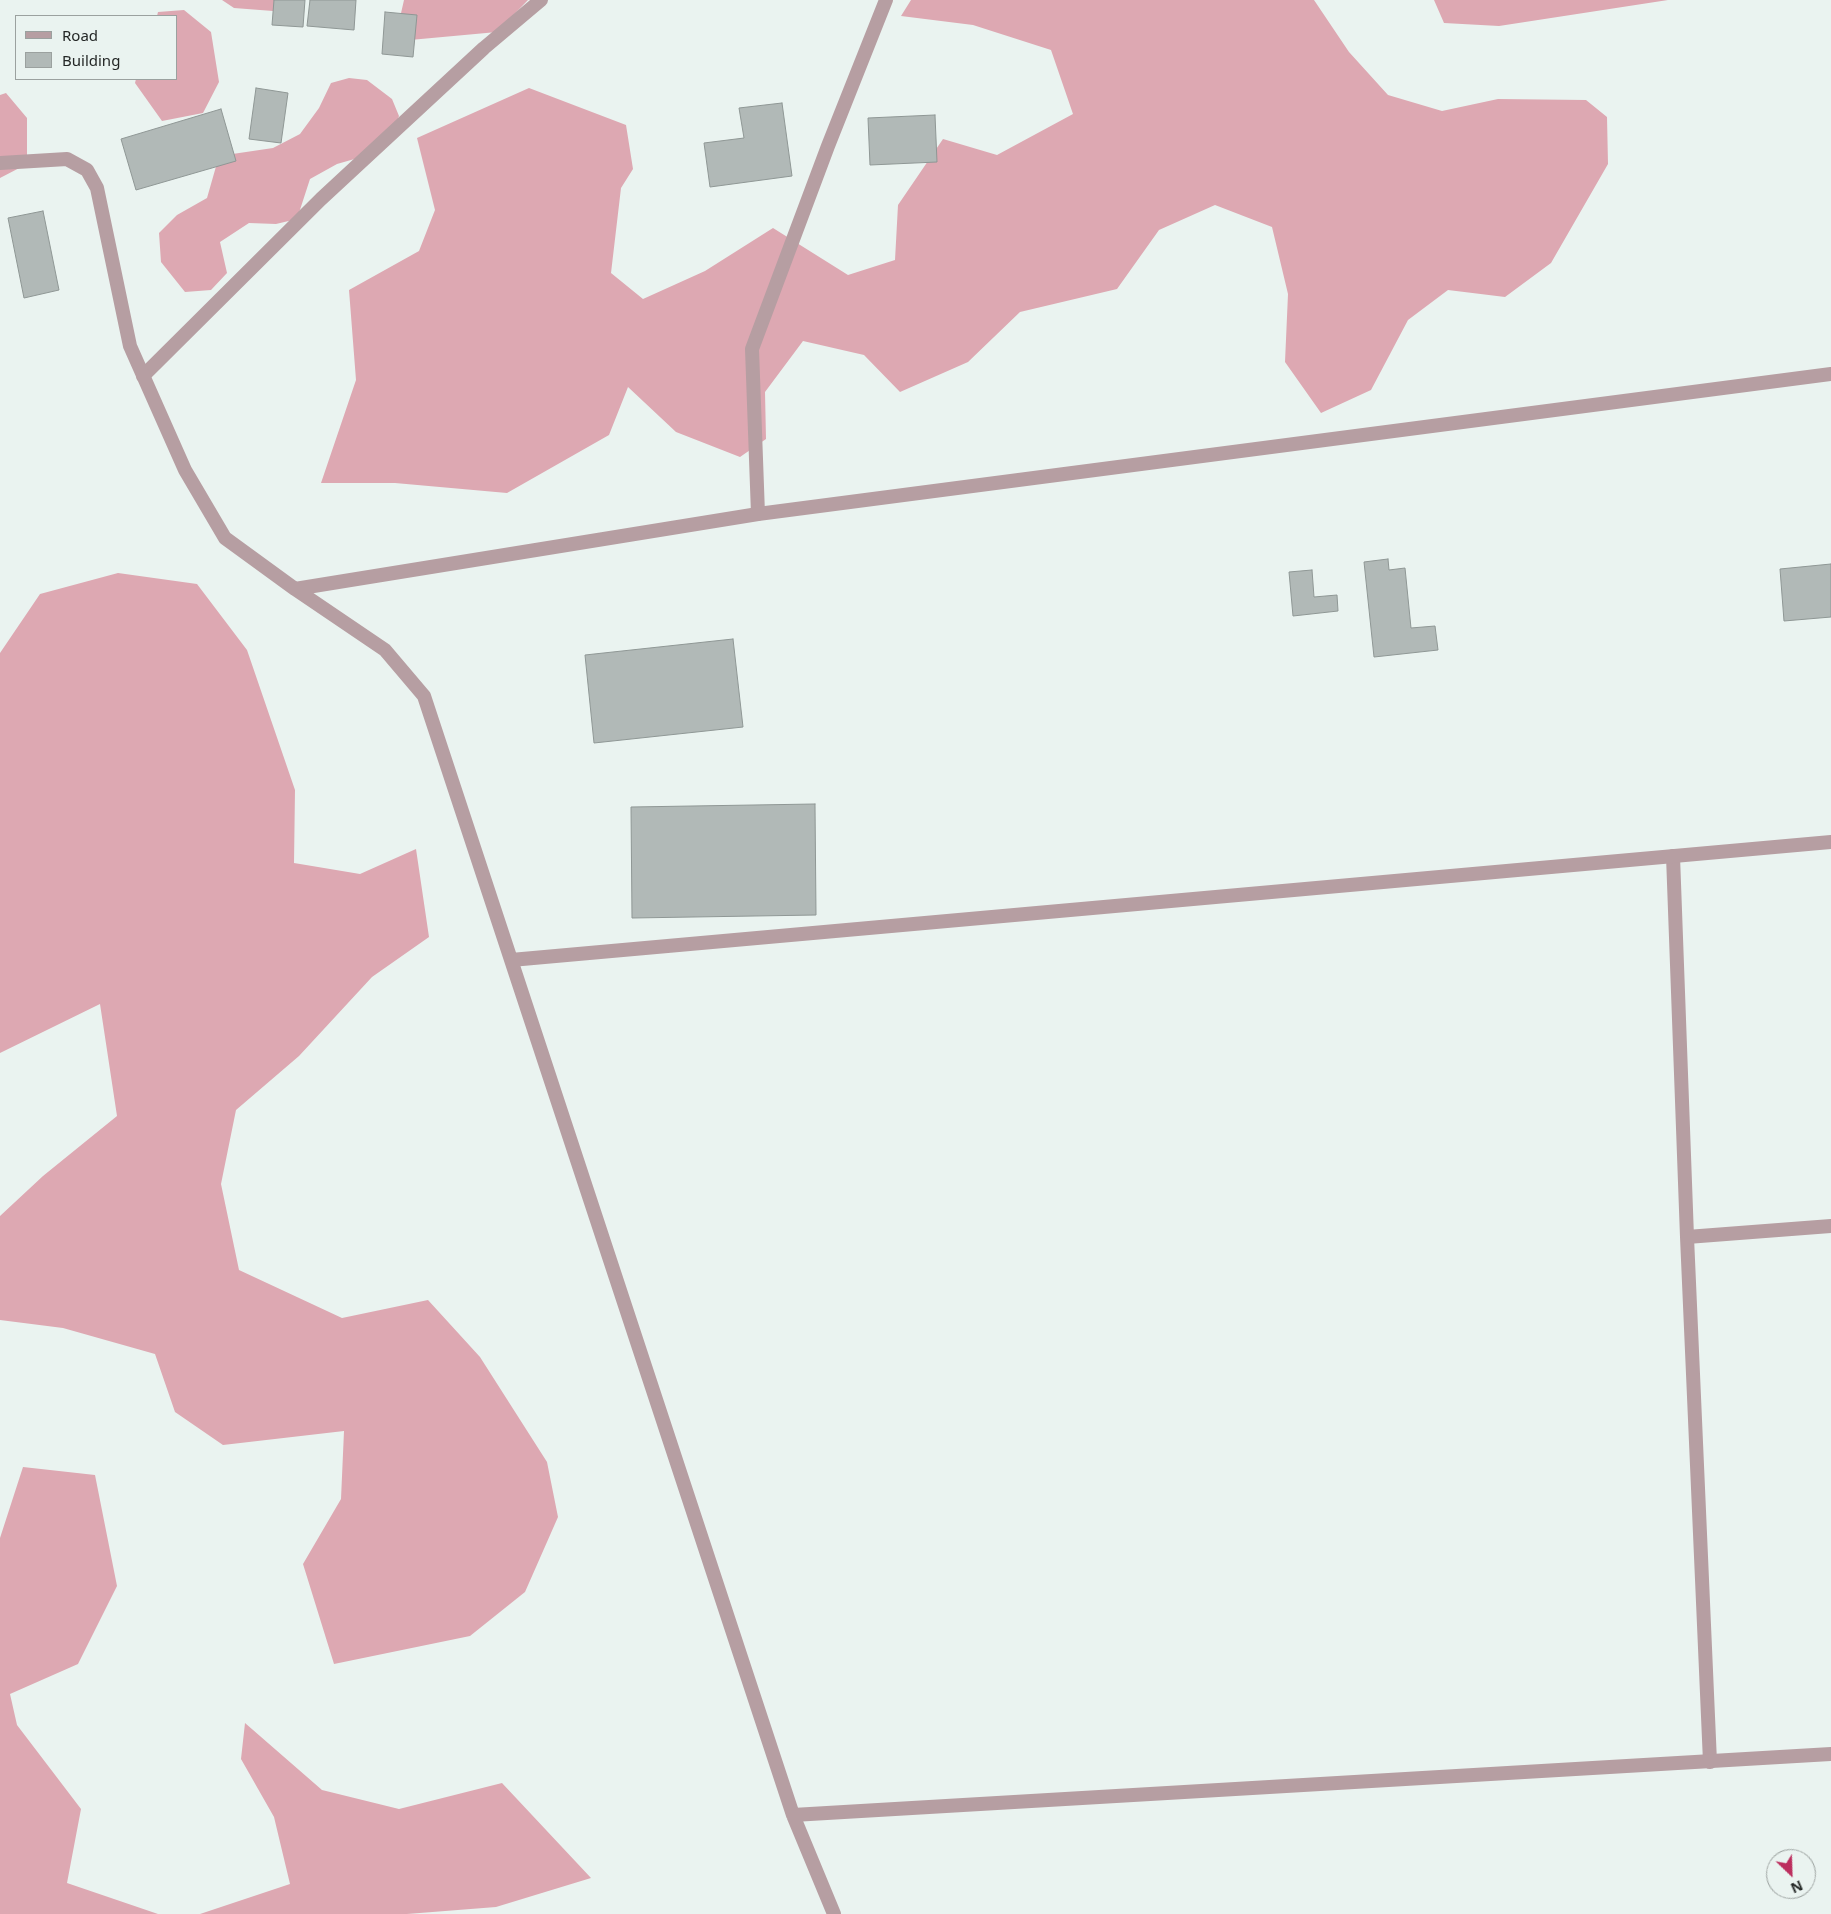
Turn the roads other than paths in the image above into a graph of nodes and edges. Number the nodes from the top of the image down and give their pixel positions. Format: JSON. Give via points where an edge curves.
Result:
{"nodes":[{"id":1,"x":541,"y":0,"type":"edge"},
{"id":2,"x":886,"y":0,"type":"edge"},
{"id":3,"x":0,"y":162,"type":"edge"},
{"id":4,"x":1831,"y":374,"type":"edge"},
{"id":5,"x":143,"y":376,"type":"junction"},
{"id":6,"x":758,"y":514,"type":"junction"},
{"id":7,"x":295,"y":589,"type":"junction"},
{"id":8,"x":1831,"y":842,"type":"edge"},
{"id":9,"x":1672,"y":856,"type":"junction"},
{"id":10,"x":512,"y":960,"type":"junction"},
{"id":11,"x":1831,"y":1226,"type":"edge"},
{"id":12,"x":1687,"y":1237,"type":"junction"},
{"id":13,"x":1831,"y":1754,"type":"edge"},
{"id":14,"x":1710,"y":1762,"type":"junction"},
{"id":15,"x":793,"y":1815,"type":"junction"},
{"id":16,"x":834,"y":1914,"type":"edge"}],
"edges":[{"from":1,"to":5,"type":"street","via":[[484,48],[321,200]]},
{"from":2,"to":6,"type":"street","via":[[752,349]]},
{"from":3,"to":5,"type":"street","via":[[67,159],[87,170],[96,188],[130,346]]},
{"from":4,"to":6,"type":"street"},
{"from":5,"to":7,"type":"street","via":[[185,470],[225,538]]},
{"from":6,"to":7,"type":"street"},
{"from":7,"to":10,"type":"street","via":[[384,650],[424,696]]},
{"from":8,"to":9,"type":"street"},
{"from":9,"to":10,"type":"street"},
{"from":9,"to":12,"type":"street"},
{"from":10,"to":15,"type":"street"},
{"from":11,"to":12,"type":"street"},
{"from":12,"to":14,"type":"street"},
{"from":13,"to":14,"type":"street"},
{"from":14,"to":15,"type":"street"},
{"from":15,"to":16,"type":"street"}]}
